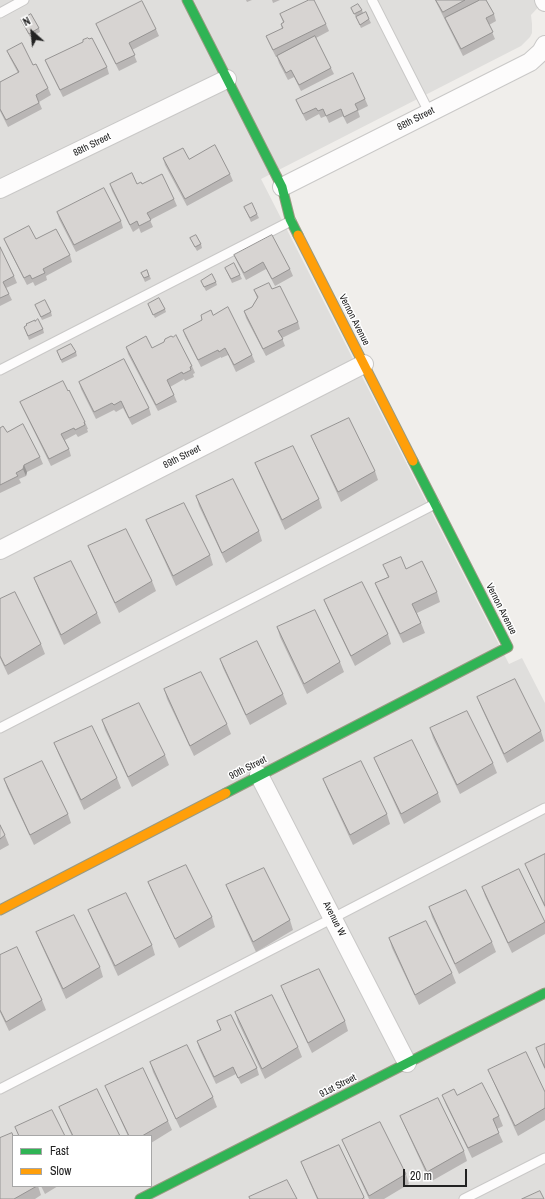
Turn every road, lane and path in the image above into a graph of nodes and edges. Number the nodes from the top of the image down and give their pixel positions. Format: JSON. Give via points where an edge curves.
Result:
{"nodes":[{"id":1,"x":24,"y":0,"type":"edge"},
{"id":2,"x":187,"y":0,"type":"edge"},
{"id":3,"x":372,"y":0,"type":"edge"},
{"id":4,"x":0,"y":12,"type":"edge"},
{"id":5,"x":545,"y":45,"type":"edge"},
{"id":6,"x":227,"y":79,"type":"junction"},
{"id":7,"x":429,"y":112,"type":"junction"},
{"id":8,"x":282,"y":187,"type":"junction"},
{"id":9,"x":0,"y":189,"type":"edge"},
{"id":10,"x":291,"y":221,"type":"junction"},
{"id":11,"x":364,"y":364,"type":"junction"},
{"id":12,"x":0,"y":370,"type":"edge"},
{"id":13,"x":435,"y":504,"type":"junction"},
{"id":14,"x":0,"y":550,"type":"edge"},
{"id":15,"x":508,"y":647,"type":"joint"},
{"id":16,"x":0,"y":728,"type":"edge"},
{"id":17,"x":259,"y":775,"type":"junction"},
{"id":18,"x":545,"y":808,"type":"edge"},
{"id":19,"x":0,"y":910,"type":"edge"},
{"id":20,"x":333,"y":918,"type":"junction"},
{"id":21,"x":545,"y":993,"type":"edge"},
{"id":22,"x":407,"y":1063,"type":"junction"},
{"id":23,"x":0,"y":1089,"type":"edge"},
{"id":24,"x":545,"y":1158,"type":"edge"},
{"id":25,"x":140,"y":1199,"type":"edge"},
{"id":26,"x":464,"y":1199,"type":"edge"}],
"edges":[{"from":1,"to":4,"type":"lane"},
{"from":2,"to":6,"type":"street","name":"Vernon Avenue"},
{"from":3,"to":7,"type":"lane"},
{"from":5,"to":7,"type":"street","name":"88th Street","via":[[530,62]]},
{"from":6,"to":8,"type":"street","name":"Vernon Avenue"},
{"from":6,"to":9,"type":"street","name":"88th Street"},
{"from":7,"to":8,"type":"street","name":"88th Street"},
{"from":8,"to":10,"type":"street","name":"Vernon Avenue"},
{"from":10,"to":11,"type":"street","name":"Vernon Avenue"},
{"from":10,"to":12,"type":"lane"},
{"from":11,"to":13,"type":"street","name":"Vernon Avenue"},
{"from":11,"to":14,"type":"street","name":"89th Street"},
{"from":13,"to":15,"type":"street","name":"Vernon Avenue"},
{"from":13,"to":16,"type":"lane"},
{"from":15,"to":17,"type":"street","name":"90th Street"},
{"from":17,"to":19,"type":"street","name":"90th Street"},
{"from":17,"to":20,"type":"street","name":"Avenue W"},
{"from":18,"to":20,"type":"lane"},
{"from":20,"to":22,"type":"street","name":"Avenue W"},
{"from":20,"to":23,"type":"lane"},
{"from":21,"to":22,"type":"street","name":"91st Street"},
{"from":22,"to":25,"type":"street","name":"91st Street"},
{"from":24,"to":26,"type":"lane"}]}
